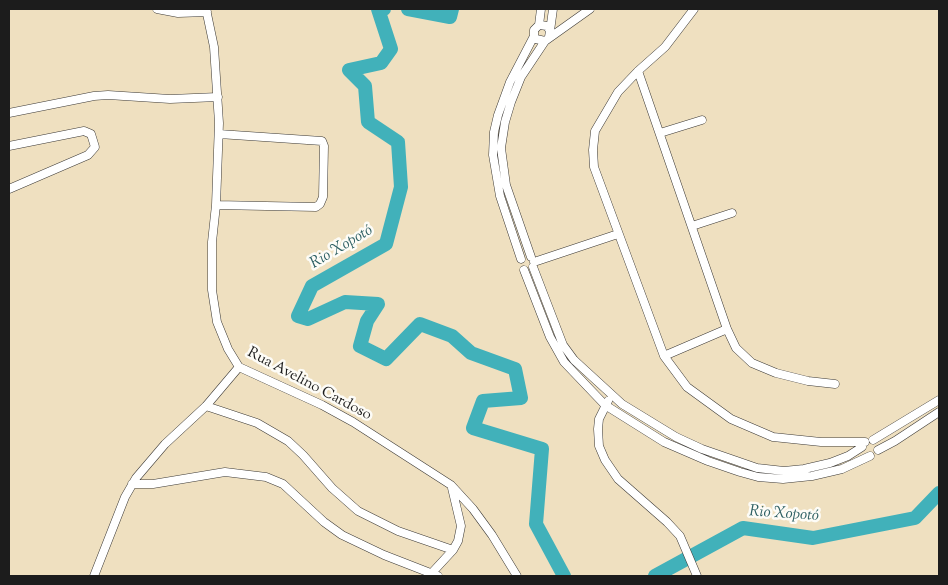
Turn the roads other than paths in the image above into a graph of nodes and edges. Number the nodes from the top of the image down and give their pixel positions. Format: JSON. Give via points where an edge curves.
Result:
{"nodes":[{"id":1,"x":157,"y":9,"type":"edge"},
{"id":2,"x":541,"y":9,"type":"edge"},
{"id":3,"x":553,"y":9,"type":"edge"},
{"id":4,"x":590,"y":9,"type":"edge"},
{"id":5,"x":694,"y":9,"type":"edge"},
{"id":6,"x":207,"y":10,"type":"edge"},
{"id":7,"x":539,"y":25,"type":"junction"},
{"id":8,"x":534,"y":36,"type":"junction"},
{"id":9,"x":548,"y":36,"type":"junction"},
{"id":10,"x":638,"y":71,"type":"junction"},
{"id":11,"x":218,"y":97,"type":"junction"},
{"id":12,"x":9,"y":113,"type":"edge"},
{"id":13,"x":702,"y":120,"type":"dead end"},
{"id":14,"x":660,"y":132,"type":"junction"},
{"id":15,"x":219,"y":134,"type":"junction"},
{"id":16,"x":9,"y":146,"type":"edge"},
{"id":17,"x":9,"y":189,"type":"edge"},
{"id":18,"x":216,"y":205,"type":"junction"},
{"id":19,"x":732,"y":213,"type":"dead end"},
{"id":20,"x":692,"y":226,"type":"junction"},
{"id":21,"x":618,"y":234,"type":"junction"},
{"id":22,"x":520,"y":259,"type":"junction"},
{"id":23,"x":533,"y":262,"type":"junction"},
{"id":24,"x":524,"y":270,"type":"junction"},
{"id":25,"x":727,"y":329,"type":"junction"},
{"id":26,"x":664,"y":356,"type":"junction"},
{"id":27,"x":239,"y":367,"type":"junction"},
{"id":28,"x":835,"y":384,"type":"dead end"},
{"id":29,"x":612,"y":395,"type":"junction"},
{"id":30,"x":939,"y":400,"type":"edge"},
{"id":31,"x":622,"y":404,"type":"junction"},
{"id":32,"x":605,"y":405,"type":"junction"},
{"id":33,"x":206,"y":406,"type":"junction"},
{"id":34,"x":614,"y":410,"type":"junction"},
{"id":35,"x":939,"y":412,"type":"edge"},
{"id":36,"x":599,"y":419,"type":"junction"},
{"id":37,"x":867,"y":443,"type":"junction"},
{"id":38,"x":878,"y":450,"type":"junction"},
{"id":39,"x":870,"y":456,"type":"junction"},
{"id":40,"x":132,"y":484,"type":"junction"},
{"id":41,"x":451,"y":485,"type":"junction"},
{"id":42,"x":453,"y":550,"type":"junction"},
{"id":43,"x":433,"y":575,"type":"edge"},
{"id":44,"x":94,"y":576,"type":"edge"},
{"id":45,"x":516,"y":576,"type":"edge"},
{"id":46,"x":697,"y":576,"type":"edge"}],
"edges":[{"from":1,"to":6,"type":"street","via":[[178,13]]},
{"from":2,"to":7,"type":"street"},
{"from":3,"to":9,"type":"street"},
{"from":4,"to":9,"type":"street"},
{"from":5,"to":10,"type":"street","via":[[665,47]]},
{"from":6,"to":11,"type":"street","name":"Rua Avelino Cardoso"},
{"from":7,"to":8,"type":"street"},
{"from":7,"to":9,"type":"street","via":[[546,26]]},
{"from":8,"to":9,"type":"street","via":[[538,40]]},
{"from":8,"to":22,"type":"street","via":[[510,82],[494,132],[493,155],[500,196]]},
{"from":9,"to":23,"type":"street","via":[[521,77],[514,94],[505,122],[502,148],[506,185]]},
{"from":10,"to":14,"type":"street"},
{"from":10,"to":21,"type":"street","via":[[618,92],[594,131],[594,167]]},
{"from":11,"to":12,"type":"street","via":[[94,96]]},
{"from":11,"to":15,"type":"street","name":"Rua Avelino Cardoso"},
{"from":13,"to":14,"type":"street"},
{"from":14,"to":20,"type":"street"},
{"from":15,"to":18,"type":"street","name":"Rua Avelino Cardoso"},
{"from":15,"to":18,"type":"street","via":[[322,141],[323,197],[318,206]]},
{"from":16,"to":17,"type":"street","via":[[80,131],[92,134],[95,147],[88,155]]},
{"from":18,"to":27,"type":"street","name":"Rua Avelino Cardoso","via":[[212,290],[220,330]]},
{"from":19,"to":20,"type":"street"},
{"from":20,"to":25,"type":"street"},
{"from":21,"to":23,"type":"street"},
{"from":21,"to":26,"type":"street"},
{"from":22,"to":23,"type":"street","via":[[526,256]]},
{"from":22,"to":24,"type":"street"},
{"from":23,"to":24,"type":"street","via":[[529,270]]},
{"from":23,"to":29,"type":"street","via":[[563,345],[574,360]]},
{"from":24,"to":32,"type":"street","via":[[550,337],[564,362]]},
{"from":25,"to":26,"type":"street"},
{"from":25,"to":28,"type":"street","via":[[736,348],[752,363],[776,373]]},
{"from":26,"to":37,"type":"street","via":[[687,388],[731,420],[773,437]]},
{"from":27,"to":33,"type":"street"},
{"from":27,"to":41,"type":"street","name":"Rua Avelino Cardoso","via":[[353,422]]},
{"from":29,"to":31,"type":"street"},
{"from":29,"to":32,"type":"street"},
{"from":30,"to":37,"type":"street"},
{"from":31,"to":34,"type":"street"},
{"from":31,"to":37,"type":"street","via":[[676,437],[757,468],[784,471],[830,464]]},
{"from":32,"to":34,"type":"street"},
{"from":32,"to":36,"type":"street"},
{"from":33,"to":40,"type":"street","via":[[165,444]]},
{"from":33,"to":42,"type":"street","via":[[257,424],[288,441],[358,511]]},
{"from":34,"to":36,"type":"street"},
{"from":34,"to":39,"type":"street","via":[[664,442],[758,477],[812,476],[842,469]]},
{"from":35,"to":38,"type":"street"},
{"from":36,"to":46,"type":"street","via":[[599,446],[605,460],[618,479],[680,536]]},
{"from":37,"to":38,"type":"street","via":[[878,444]]},
{"from":37,"to":39,"type":"street","via":[[863,452]]},
{"from":38,"to":39,"type":"street"},
{"from":40,"to":43,"type":"street","via":[[153,484],[225,472],[266,476],[283,484],[342,535]]},
{"from":40,"to":44,"type":"street"},
{"from":41,"to":42,"type":"street","via":[[461,526]]},
{"from":41,"to":45,"type":"street","name":"Rua Avelino Cardoso","via":[[492,535]]},
{"from":42,"to":43,"type":"street"}]}
